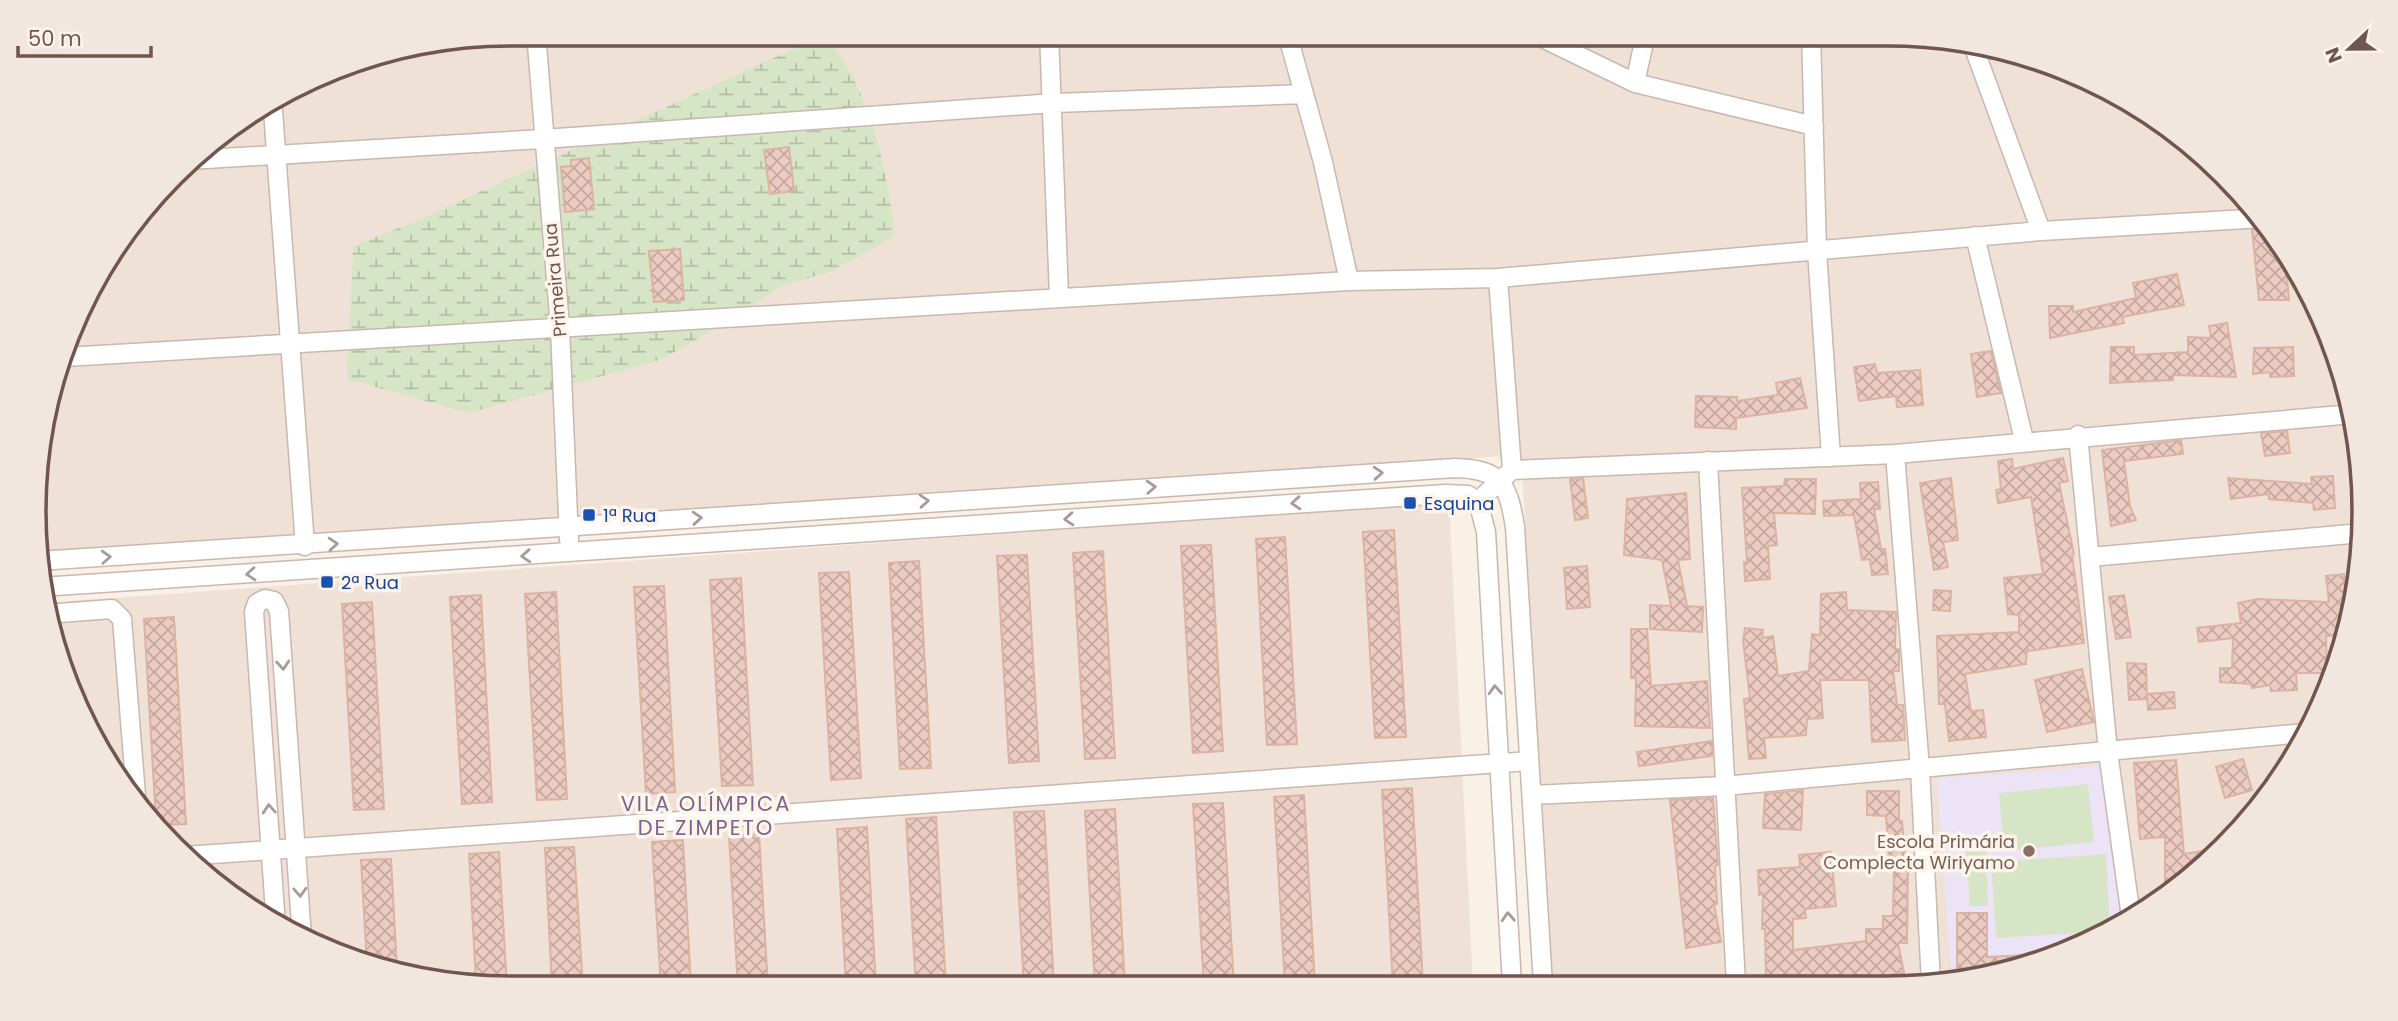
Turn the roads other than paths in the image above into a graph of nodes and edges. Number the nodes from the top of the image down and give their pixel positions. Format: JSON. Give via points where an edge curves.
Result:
{"nodes":[{"id":1,"x":537,"y":46,"type":"edge"},
{"id":2,"x":1050,"y":46,"type":"edge"},
{"id":3,"x":1291,"y":46,"type":"edge"},
{"id":4,"x":1559,"y":46,"type":"edge"},
{"id":5,"x":1643,"y":46,"type":"edge"},
{"id":6,"x":1811,"y":46,"type":"edge"},
{"id":7,"x":1976,"y":54,"type":"edge"},
{"id":8,"x":1635,"y":83,"type":"junction"},
{"id":9,"x":1304,"y":94,"type":"junction"},
{"id":10,"x":1054,"y":103,"type":"junction"},
{"id":11,"x":273,"y":111,"type":"edge"},
{"id":12,"x":1814,"y":126,"type":"junction"},
{"id":13,"x":543,"y":139,"type":"junction"},
{"id":14,"x":276,"y":155,"type":"junction"},
{"id":15,"x":206,"y":159,"type":"edge"},
{"id":16,"x":2249,"y":219,"type":"edge"},
{"id":17,"x":2041,"y":231,"type":"junction"},
{"id":18,"x":1975,"y":236,"type":"junction"},
{"id":19,"x":1817,"y":251,"type":"junction"},
{"id":20,"x":1498,"y":278,"type":"junction"},
{"id":21,"x":1349,"y":281,"type":"junction"},
{"id":22,"x":1059,"y":297,"type":"junction"},
{"id":23,"x":561,"y":328,"type":"junction"},
{"id":24,"x":289,"y":345,"type":"junction"},
{"id":25,"x":72,"y":357,"type":"edge"},
{"id":26,"x":2343,"y":415,"type":"edge"},
{"id":27,"x":2078,"y":435,"type":"junction"},
{"id":28,"x":2024,"y":440,"type":"junction"},
{"id":29,"x":1895,"y":454,"type":"junction"},
{"id":30,"x":1831,"y":457,"type":"junction"},
{"id":31,"x":1709,"y":461,"type":"junction"},
{"id":32,"x":1506,"y":475,"type":"junction"},
{"id":33,"x":1478,"y":501,"type":"junction"},
{"id":34,"x":568,"y":527,"type":"junction"},
{"id":35,"x":2352,"y":534,"type":"edge"},
{"id":36,"x":305,"y":546,"type":"junction"},
{"id":37,"x":569,"y":553,"type":"junction"},
{"id":38,"x":2090,"y":557,"type":"junction"},
{"id":39,"x":48,"y":560,"type":"edge"},
{"id":40,"x":52,"y":586,"type":"edge"},
{"id":41,"x":57,"y":613,"type":"edge"},
{"id":42,"x":2295,"y":734,"type":"edge"},
{"id":43,"x":2108,"y":752,"type":"junction"},
{"id":44,"x":1529,"y":761,"type":"junction"},
{"id":45,"x":1499,"y":765,"type":"junction"},
{"id":46,"x":1920,"y":769,"type":"junction"},
{"id":47,"x":135,"y":784,"type":"edge"},
{"id":48,"x":1724,"y":786,"type":"junction"},
{"id":49,"x":1532,"y":795,"type":"junction"},
{"id":50,"x":298,"y":849,"type":"junction"},
{"id":51,"x":273,"y":850,"type":"junction"},
{"id":52,"x":199,"y":855,"type":"edge"},
{"id":53,"x":2130,"y":907,"type":"edge"},
{"id":54,"x":275,"y":911,"type":"edge"},
{"id":55,"x":301,"y":926,"type":"edge"},
{"id":56,"x":1930,"y":974,"type":"edge"},
{"id":57,"x":1511,"y":976,"type":"edge"},
{"id":58,"x":1542,"y":976,"type":"edge"},
{"id":59,"x":1736,"y":976,"type":"edge"}],
"edges":[{"from":1,"to":13,"type":"street","name":"Primeira Rua"},
{"from":2,"to":10,"type":"street"},
{"from":3,"to":9,"type":"street"},
{"from":4,"to":8,"type":"street"},
{"from":5,"to":8,"type":"street"},
{"from":6,"to":12,"type":"street"},
{"from":7,"to":17,"type":"street"},
{"from":8,"to":12,"type":"street"},
{"from":9,"to":10,"type":"street"},
{"from":9,"to":21,"type":"street"},
{"from":10,"to":13,"type":"street"},
{"from":10,"to":22,"type":"street"},
{"from":11,"to":14,"type":"street"},
{"from":12,"to":19,"type":"street"},
{"from":13,"to":14,"type":"street"},
{"from":13,"to":23,"type":"street","name":"Primeira Rua"},
{"from":14,"to":15,"type":"street"},
{"from":14,"to":24,"type":"street"},
{"from":16,"to":17,"type":"street"},
{"from":17,"to":18,"type":"street"},
{"from":18,"to":19,"type":"street"},
{"from":18,"to":28,"type":"street"},
{"from":19,"to":20,"type":"street"},
{"from":19,"to":30,"type":"street"},
{"from":20,"to":21,"type":"street"},
{"from":20,"to":32,"type":"street"},
{"from":21,"to":22,"type":"street"},
{"from":22,"to":23,"type":"street"},
{"from":23,"to":24,"type":"street"},
{"from":23,"to":34,"type":"street","name":"Primeira Rua"},
{"from":24,"to":25,"type":"street"},
{"from":24,"to":36,"type":"street"},
{"from":26,"to":27,"type":"street"},
{"from":27,"to":28,"type":"street"},
{"from":27,"to":38,"type":"street"},
{"from":28,"to":29,"type":"street"},
{"from":29,"to":30,"type":"street"},
{"from":29,"to":46,"type":"street"},
{"from":30,"to":31,"type":"street"},
{"from":31,"to":32,"type":"street"},
{"from":31,"to":48,"type":"street"},
{"from":32,"to":33,"type":"street"},
{"from":34,"to":32,"type":"street","one_way":true,"via":[[1455,468]]},
{"from":32,"to":44,"type":"street","via":[[1515,527]]},
{"from":33,"to":37,"type":"street","one_way":true,"via":[[1468,495],[1433,495]]},
{"from":45,"to":33,"type":"street","one_way":true,"via":[[1486,532]]},
{"from":36,"to":34,"type":"street","one_way":true},
{"from":34,"to":37,"type":"street","name":"Primeira Rua"},
{"from":35,"to":38,"type":"street"},
{"from":39,"to":36,"type":"street","one_way":true},
{"from":37,"to":40,"type":"street","one_way":true},
{"from":38,"to":43,"type":"street"},
{"from":41,"to":47,"type":"street","via":[[112,609],[122,619]]},
{"from":42,"to":43,"type":"street"},
{"from":43,"to":46,"type":"street"},
{"from":43,"to":53,"type":"street"},
{"from":44,"to":45,"type":"street"},
{"from":44,"to":49,"type":"street"},
{"from":45,"to":50,"type":"street"},
{"from":57,"to":45,"type":"street","one_way":true},
{"from":46,"to":48,"type":"street"},
{"from":46,"to":56,"type":"street"},
{"from":48,"to":49,"type":"street"},
{"from":48,"to":59,"type":"street"},
{"from":49,"to":58,"type":"street"},
{"from":50,"to":51,"type":"street"},
{"from":51,"to":50,"type":"street","one_way":true,"via":[[254,612],[257,603],[265,599],[274,601],[279,611]]},
{"from":50,"to":55,"type":"street","one_way":true},
{"from":51,"to":52,"type":"street"},
{"from":51,"to":54,"type":"street"}]}
